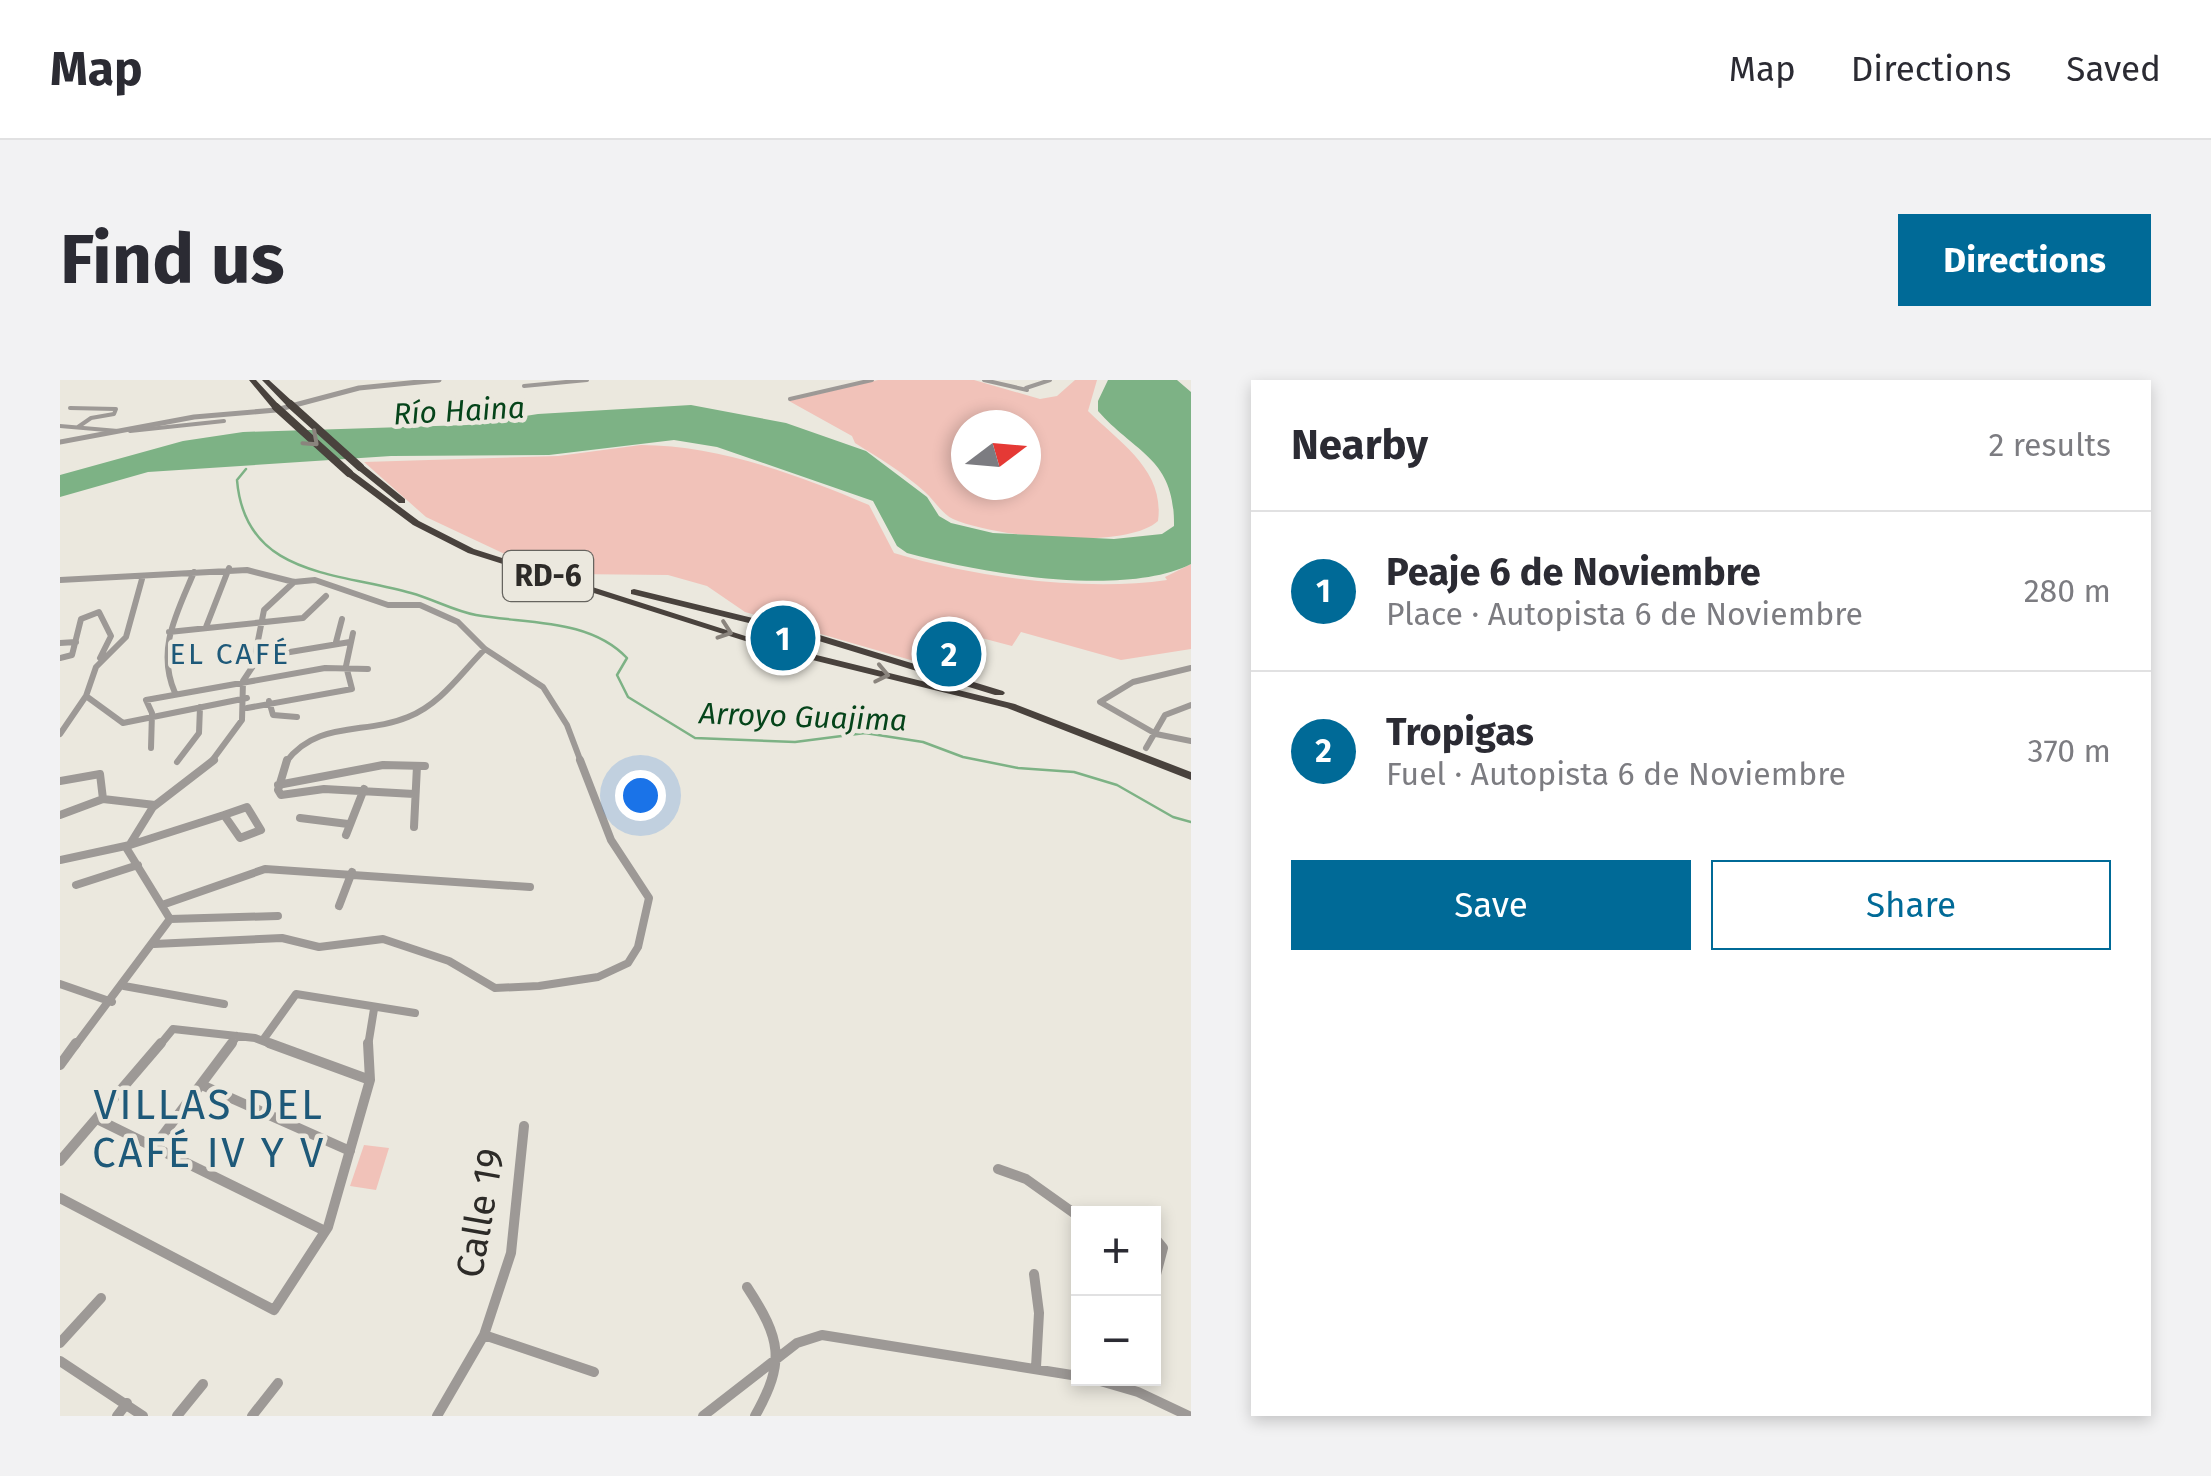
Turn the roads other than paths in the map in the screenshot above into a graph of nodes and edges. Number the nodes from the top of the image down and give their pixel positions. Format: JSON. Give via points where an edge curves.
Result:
{"nodes":[{"id":1,"x":252,"y":380,"type":"edge"},
{"id":2,"x":265,"y":380,"type":"edge"},
{"id":3,"x":439,"y":380,"type":"edge"},
{"id":4,"x":587,"y":380,"type":"edge"},
{"id":5,"x":872,"y":380,"type":"edge"},
{"id":6,"x":984,"y":380,"type":"edge"},
{"id":7,"x":1019,"y":380,"type":"edge"},
{"id":8,"x":1050,"y":380,"type":"edge"},
{"id":9,"x":426,"y":381,"type":"edge"},
{"id":10,"x":1005,"y":385,"type":"junction"},
{"id":11,"x":524,"y":386,"type":"dead end"},
{"id":12,"x":790,"y":399,"type":"dead end"},
{"id":13,"x":70,"y":408,"type":"dead end"},
{"id":14,"x":224,"y":421,"type":"dead end"},
{"id":15,"x":60,"y":426,"type":"edge"},
{"id":16,"x":78,"y":427,"type":"junction"},
{"id":17,"x":126,"y":431,"type":"junction"},
{"id":18,"x":60,"y":442,"type":"edge"},
{"id":19,"x":354,"y":470,"type":"junction"},
{"id":20,"x":229,"y":568,"type":"junction"},
{"id":21,"x":194,"y":572,"type":"junction"},
{"id":22,"x":60,"y":580,"type":"edge"},
{"id":23,"x":142,"y":580,"type":"junction"},
{"id":24,"x":294,"y":582,"type":"junction"},
{"id":25,"x":326,"y":596,"type":"dead end"},
{"id":26,"x":342,"y":619,"type":"dead end"},
{"id":27,"x":263,"y":620,"type":"junction"},
{"id":28,"x":206,"y":627,"type":"junction"},
{"id":29,"x":777,"y":627,"type":"tunnel mouth"},
{"id":30,"x":169,"y":632,"type":"junction"},
{"id":31,"x":353,"y":632,"type":"dead end"},
{"id":32,"x":800,"y":632,"type":"tunnel mouth"},
{"id":33,"x":76,"y":642,"type":"junction"},
{"id":34,"x":336,"y":642,"type":"junction"},
{"id":35,"x":350,"y":642,"type":"junction"},
{"id":36,"x":60,"y":643,"type":"edge"},
{"id":37,"x":765,"y":644,"type":"tunnel mouth"},
{"id":38,"x":484,"y":649,"type":"junction"},
{"id":39,"x":788,"y":651,"type":"tunnel mouth"},
{"id":40,"x":284,"y":653,"type":"dead end"},
{"id":41,"x":60,"y":658,"type":"edge"},
{"id":42,"x":96,"y":666,"type":"junction"},
{"id":43,"x":346,"y":666,"type":"junction"},
{"id":44,"x":368,"y":668,"type":"dead end"},
{"id":45,"x":1191,"y":668,"type":"edge"},
{"id":46,"x":932,"y":671,"type":"junction"},
{"id":47,"x":243,"y":680,"type":"junction"},
{"id":48,"x":924,"y":683,"type":"junction"},
{"id":49,"x":175,"y":693,"type":"junction"},
{"id":50,"x":86,"y":696,"type":"junction"},
{"id":51,"x":247,"y":698,"type":"junction"},
{"id":52,"x":269,"y":701,"type":"junction"},
{"id":53,"x":1191,"y":705,"type":"edge"},
{"id":54,"x":200,"y":707,"type":"junction"},
{"id":55,"x":246,"y":708,"type":"junction"},
{"id":56,"x":297,"y":716,"type":"dead end"},
{"id":57,"x":151,"y":718,"type":"junction"},
{"id":58,"x":60,"y":734,"type":"edge"},
{"id":59,"x":1156,"y":734,"type":"junction"},
{"id":60,"x":1191,"y":742,"type":"edge"},
{"id":61,"x":151,"y":748,"type":"dead end"},
{"id":62,"x":1146,"y":748,"type":"junction"},
{"id":63,"x":178,"y":762,"type":"dead end"},
{"id":64,"x":1191,"y":767,"type":"edge"},
{"id":65,"x":1191,"y":776,"type":"edge"},
{"id":66,"x":60,"y":781,"type":"edge"},
{"id":67,"x":278,"y":785,"type":"junction"},
{"id":68,"x":364,"y":789,"type":"junction"},
{"id":69,"x":414,"y":794,"type":"junction"},
{"id":70,"x":103,"y":799,"type":"junction"},
{"id":71,"x":155,"y":805,"type":"junction"},
{"id":72,"x":224,"y":814,"type":"junction"},
{"id":73,"x":60,"y":815,"type":"edge"},
{"id":74,"x":300,"y":818,"type":"dead end"},
{"id":75,"x":348,"y":824,"type":"junction"},
{"id":76,"x":414,"y":827,"type":"dead end"},
{"id":77,"x":346,"y":836,"type":"dead end"},
{"id":78,"x":127,"y":849,"type":"junction"},
{"id":79,"x":60,"y":860,"type":"edge"},
{"id":80,"x":138,"y":865,"type":"junction"},
{"id":81,"x":352,"y":872,"type":"junction"},
{"id":82,"x":76,"y":885,"type":"dead end"},
{"id":83,"x":530,"y":887,"type":"dead end"},
{"id":84,"x":162,"y":904,"type":"junction"},
{"id":85,"x":339,"y":906,"type":"dead end"},
{"id":86,"x":278,"y":916,"type":"dead end"},
{"id":87,"x":170,"y":918,"type":"junction"},
{"id":88,"x":154,"y":944,"type":"junction"},
{"id":89,"x":60,"y":984,"type":"edge"},
{"id":90,"x":124,"y":986,"type":"junction"},
{"id":91,"x":112,"y":1002,"type":"junction"},
{"id":92,"x":224,"y":1004,"type":"dead end"},
{"id":93,"x":374,"y":1008,"type":"junction"},
{"id":94,"x":415,"y":1013,"type":"dead end"},
{"id":95,"x":237,"y":1036,"type":"junction"},
{"id":96,"x":263,"y":1040,"type":"junction"},
{"id":97,"x":60,"y":1066,"type":"edge"},
{"id":98,"x":370,"y":1080,"type":"junction"},
{"id":99,"x":204,"y":1086,"type":"junction"},
{"id":100,"x":99,"y":1120,"type":"junction"},
{"id":101,"x":524,"y":1126,"type":"dead end"},
{"id":102,"x":154,"y":1147,"type":"junction"},
{"id":103,"x":350,"y":1151,"type":"junction"},
{"id":104,"x":60,"y":1161,"type":"edge"},
{"id":105,"x":998,"y":1169,"type":"dead end"},
{"id":106,"x":60,"y":1198,"type":"edge"},
{"id":107,"x":1071,"y":1211,"type":"edge"},
{"id":108,"x":326,"y":1231,"type":"junction"},
{"id":109,"x":1034,"y":1274,"type":"dead end"},
{"id":110,"x":748,"y":1288,"type":"dead end"},
{"id":111,"x":101,"y":1298,"type":"dead end"},
{"id":112,"x":484,"y":1335,"type":"junction"},
{"id":113,"x":60,"y":1343,"type":"edge"},
{"id":114,"x":60,"y":1361,"type":"edge"},
{"id":115,"x":776,"y":1361,"type":"junction"},
{"id":116,"x":1036,"y":1367,"type":"junction"},
{"id":117,"x":594,"y":1372,"type":"dead end"},
{"id":118,"x":1071,"y":1374,"type":"edge"},
{"id":119,"x":278,"y":1383,"type":"dead end"},
{"id":120,"x":203,"y":1384,"type":"dead end"},
{"id":121,"x":1140,"y":1386,"type":"edge"},
{"id":122,"x":127,"y":1403,"type":"junction"},
{"id":123,"x":116,"y":1416,"type":"edge"},
{"id":124,"x":143,"y":1416,"type":"edge"},
{"id":125,"x":177,"y":1416,"type":"edge"},
{"id":126,"x":252,"y":1416,"type":"edge"},
{"id":127,"x":437,"y":1416,"type":"edge"},
{"id":128,"x":703,"y":1416,"type":"edge"},
{"id":129,"x":754,"y":1416,"type":"edge"},
{"id":130,"x":1190,"y":1416,"type":"edge"}],
"edges":[{"from":1,"to":19,"type":"highway","number":"RD-6","one_way":true,"bridge":true},
{"from":2,"to":19,"type":"highway","number":"RD-6","bridge":true},
{"from":3,"to":9,"type":"street"},
{"from":4,"to":11,"type":"street"},
{"from":5,"to":12,"type":"street"},
{"from":6,"to":10,"type":"street"},
{"from":7,"to":10,"type":"street"},
{"from":8,"to":10,"type":"street","via":[[1025,390]]},
{"from":9,"to":17,"type":"street"},
{"from":13,"to":16,"type":"street","via":[[116,408]]},
{"from":14,"to":17,"type":"street"},
{"from":15,"to":16,"type":"street"},
{"from":16,"to":17,"type":"street"},
{"from":17,"to":18,"type":"street"},
{"from":19,"to":29,"type":"highway","number":"RD-6","via":[[441,530],[486,550]]},
{"from":19,"to":37,"type":"highway","number":"RD-6","one_way":true,"via":[[416,523],[470,551]]},
{"from":20,"to":21,"type":"street"},
{"from":20,"to":24,"type":"street"},
{"from":20,"to":28,"type":"street"},
{"from":21,"to":23,"type":"street"},
{"from":21,"to":30,"type":"street"},
{"from":22,"to":23,"type":"street"},
{"from":23,"to":42,"type":"street","via":[[126,637]]},
{"from":24,"to":27,"type":"street","via":[[264,610]]},
{"from":24,"to":38,"type":"street","via":[[315,580],[388,606],[431,608],[458,622]]},
{"from":25,"to":27,"type":"street","via":[[303,618]]},
{"from":26,"to":34,"type":"street"},
{"from":27,"to":28,"type":"street"},
{"from":27,"to":47,"type":"street","via":[[253,666]]},
{"from":28,"to":30,"type":"street"},
{"from":30,"to":49,"type":"street","via":[[163,658]]},
{"from":31,"to":35,"type":"street"},
{"from":32,"to":46,"type":"highway"},
{"from":33,"to":36,"type":"street"},
{"from":33,"to":41,"type":"street","via":[[72,655]]},
{"from":33,"to":42,"type":"street","via":[[81,619],[102,613],[111,636]]},
{"from":34,"to":35,"type":"street"},
{"from":34,"to":40,"type":"street"},
{"from":35,"to":43,"type":"street"},
{"from":38,"to":67,"type":"street","via":[[408,718],[322,732],[284,763]]},
{"from":38,"to":88,"type":"street","via":[[543,688],[568,725],[610,840],[649,898],[628,964],[600,977],[508,989],[383,940],[319,947],[282,938]]},
{"from":39,"to":48,"type":"highway","one_way":true},
{"from":42,"to":50,"type":"street"},
{"from":43,"to":44,"type":"street"},
{"from":43,"to":47,"type":"street"},
{"from":43,"to":52,"type":"street","via":[[352,689]]},
{"from":45,"to":59,"type":"street","via":[[1134,682],[1100,702]]},
{"from":46,"to":48,"type":"highway"},
{"from":46,"to":62,"type":"highway"},
{"from":47,"to":49,"type":"street"},
{"from":47,"to":51,"type":"street"},
{"from":48,"to":65,"type":"highway","via":[[1039,715]]},
{"from":49,"to":57,"type":"street","via":[[146,700]]},
{"from":50,"to":57,"type":"street","via":[[122,723]]},
{"from":50,"to":58,"type":"street"},
{"from":51,"to":54,"type":"street"},
{"from":51,"to":55,"type":"street"},
{"from":52,"to":55,"type":"street"},
{"from":52,"to":56,"type":"street","via":[[273,715]]},
{"from":53,"to":59,"type":"street","via":[[1165,715]]},
{"from":54,"to":57,"type":"street"},
{"from":54,"to":63,"type":"street","via":[[199,733]]},
{"from":55,"to":71,"type":"street","via":[[209,766]]},
{"from":57,"to":61,"type":"street"},
{"from":59,"to":60,"type":"street"},
{"from":59,"to":62,"type":"street"},
{"from":62,"to":64,"type":"highway"},
{"from":66,"to":70,"type":"street","via":[[100,774]]},
{"from":67,"to":68,"type":"street","via":[[281,794]]},
{"from":67,"to":69,"type":"street","via":[[384,765],[421,766]]},
{"from":68,"to":69,"type":"street"},
{"from":68,"to":75,"type":"street"},
{"from":69,"to":76,"type":"street"},
{"from":70,"to":71,"type":"street"},
{"from":70,"to":73,"type":"street"},
{"from":71,"to":78,"type":"street"},
{"from":72,"to":72,"type":"street","via":[[240,838],[261,830],[251,807]]},
{"from":72,"to":78,"type":"street"},
{"from":74,"to":75,"type":"street"},
{"from":75,"to":77,"type":"street"},
{"from":78,"to":79,"type":"street"},
{"from":78,"to":80,"type":"street"},
{"from":80,"to":82,"type":"street"},
{"from":80,"to":84,"type":"street"},
{"from":81,"to":83,"type":"street"},
{"from":81,"to":84,"type":"street","via":[[264,868]]},
{"from":81,"to":85,"type":"street"},
{"from":84,"to":87,"type":"street"},
{"from":86,"to":87,"type":"street"},
{"from":87,"to":88,"type":"street"},
{"from":88,"to":90,"type":"street"},
{"from":89,"to":91,"type":"street"},
{"from":90,"to":91,"type":"street"},
{"from":90,"to":92,"type":"street"},
{"from":91,"to":97,"type":"street"},
{"from":93,"to":94,"type":"street"},
{"from":93,"to":96,"type":"street","via":[[296,994]]},
{"from":93,"to":98,"type":"street"},
{"from":95,"to":96,"type":"street"},
{"from":95,"to":99,"type":"street"},
{"from":95,"to":100,"type":"street","via":[[173,1030]]},
{"from":96,"to":98,"type":"street"},
{"from":98,"to":103,"type":"street"},
{"from":99,"to":102,"type":"street"},
{"from":99,"to":103,"type":"street"},
{"from":100,"to":102,"type":"street"},
{"from":100,"to":104,"type":"street"},
{"from":101,"to":112,"type":"street","name":"Calle 19","via":[[512,1253]]},
{"from":102,"to":108,"type":"street"},
{"from":103,"to":108,"type":"street"},
{"from":105,"to":107,"type":"street"},
{"from":106,"to":108,"type":"street","via":[[274,1310]]},
{"from":109,"to":116,"type":"street"},
{"from":110,"to":115,"type":"street","via":[[777,1332]]},
{"from":111,"to":113,"type":"street"},
{"from":112,"to":117,"type":"street"},
{"from":112,"to":127,"type":"street","name":"Calle 19"},
{"from":114,"to":122,"type":"street"},
{"from":115,"to":116,"type":"street","via":[[797,1343],[822,1336]]},
{"from":115,"to":128,"type":"street"},
{"from":115,"to":129,"type":"street"},
{"from":116,"to":118,"type":"street"},
{"from":119,"to":126,"type":"street"},
{"from":120,"to":125,"type":"street"},
{"from":121,"to":130,"type":"street"},
{"from":122,"to":123,"type":"street"},
{"from":122,"to":124,"type":"street"}]}
